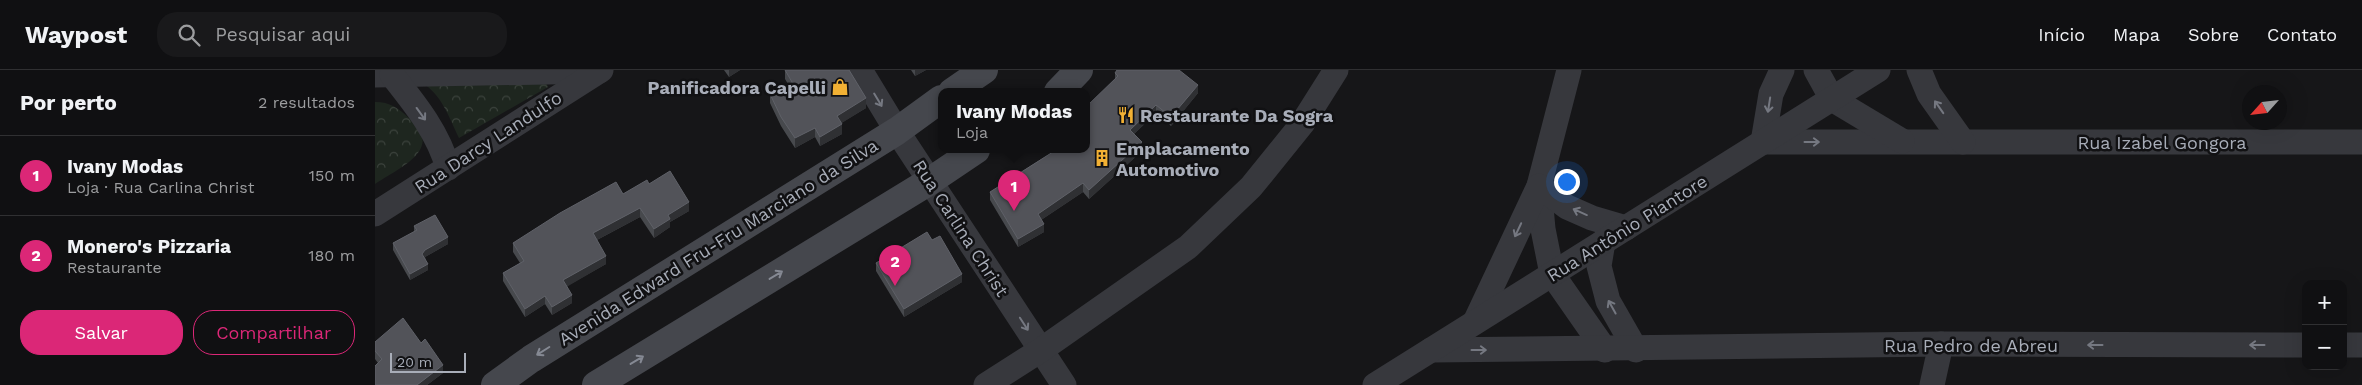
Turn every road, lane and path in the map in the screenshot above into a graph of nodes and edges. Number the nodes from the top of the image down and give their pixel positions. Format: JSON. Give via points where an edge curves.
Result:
{"nodes":[{"id":1,"x":860,"y":70,"type":"edge"},
{"id":2,"x":984,"y":70,"type":"edge"},
{"id":3,"x":1079,"y":70,"type":"edge"},
{"id":4,"x":1336,"y":70,"type":"edge"},
{"id":5,"x":1569,"y":70,"type":"edge"},
{"id":6,"x":1781,"y":70,"type":"edge"},
{"id":7,"x":1816,"y":70,"type":"edge"},
{"id":8,"x":1879,"y":70,"type":"edge"},
{"id":9,"x":1919,"y":70,"type":"edge"},
{"id":10,"x":600,"y":71,"type":"edge"},
{"id":11,"x":384,"y":75,"type":"edge"},
{"id":12,"x":958,"y":88,"type":"edge"},
{"id":13,"x":1062,"y":88,"type":"edge"},
{"id":14,"x":1832,"y":100,"type":"junction"},
{"id":15,"x":938,"y":101,"type":"edge"},
{"id":16,"x":897,"y":131,"type":"junction"},
{"id":17,"x":1763,"y":142,"type":"junction"},
{"id":18,"x":1904,"y":142,"type":"junction"},
{"id":19,"x":1963,"y":142,"type":"junction"},
{"id":20,"x":2362,"y":142,"type":"edge"},
{"id":21,"x":971,"y":153,"type":"edge"},
{"id":22,"x":448,"y":168,"type":"junction"},
{"id":23,"x":929,"y":181,"type":"junction"},
{"id":24,"x":1539,"y":186,"type":"junction"},
{"id":25,"x":375,"y":214,"type":"edge"},
{"id":26,"x":1626,"y":228,"type":"junction"},
{"id":27,"x":1603,"y":242,"type":"junction"},
{"id":28,"x":1552,"y":274,"type":"junction"},
{"id":29,"x":1475,"y":322,"type":"junction"},
{"id":30,"x":1941,"y":344,"type":"junction"},
{"id":31,"x":2302,"y":345,"type":"edge"},
{"id":32,"x":2347,"y":345,"type":"edge"},
{"id":33,"x":2362,"y":345,"type":"edge"},
{"id":34,"x":1041,"y":350,"type":"junction"},
{"id":35,"x":1431,"y":350,"type":"junction"},
{"id":36,"x":1605,"y":350,"type":"junction"},
{"id":37,"x":1636,"y":350,"type":"junction"},
{"id":38,"x":495,"y":385,"type":"edge"},
{"id":39,"x":596,"y":385,"type":"edge"},
{"id":40,"x":986,"y":385,"type":"edge"},
{"id":41,"x":1064,"y":385,"type":"edge"},
{"id":42,"x":1375,"y":385,"type":"edge"},
{"id":43,"x":1932,"y":385,"type":"edge"}],
"edges":[{"from":1,"to":16,"type":"street","name":"Rua Carlina Christ","one_way":true},
{"from":2,"to":12,"type":"main road"},
{"from":3,"to":13,"type":"main road"},
{"from":4,"to":34,"type":"street","via":[[1302,124],[1251,187],[1188,247]]},
{"from":5,"to":24,"type":"street"},
{"from":6,"to":17,"type":"street","one_way":true,"via":[[1771,94]]},
{"from":7,"to":14,"type":"street"},
{"from":8,"to":14,"type":"street","name":"Rua Antônio Piantore"},
{"from":19,"to":9,"type":"street","one_way":true,"via":[[1929,94]]},
{"from":10,"to":11,"type":"street"},
{"from":10,"to":22,"type":"street","name":"Rua Darcy Landulfo"},
{"from":11,"to":22,"type":"street","one_way":true,"via":[[430,126],[442,147]]},
{"from":14,"to":17,"type":"street","name":"Rua Antônio Piantore"},
{"from":14,"to":18,"type":"street"},
{"from":15,"to":16,"type":"main road","name":"Avenida Edward Fru-Fru Marciano da Silva"},
{"from":16,"to":23,"type":"street","name":"Rua Carlina Christ"},
{"from":16,"to":38,"type":"main road","name":"Avenida Edward Fru-Fru Marciano da Silva","one_way":true,"via":[[531,359]]},
{"from":17,"to":18,"type":"street","name":"Rua Izabel Gongora","one_way":true},
{"from":17,"to":26,"type":"street","name":"Rua Antônio Piantore"},
{"from":18,"to":19,"type":"street","name":"Rua Izabel Gongora"},
{"from":19,"to":20,"type":"street","name":"Rua Izabel Gongora"},
{"from":21,"to":23,"type":"main road"},
{"from":22,"to":25,"type":"street","name":"Rua Darcy Landulfo"},
{"from":23,"to":34,"type":"street","name":"Rua Carlina Christ","one_way":true},
{"from":39,"to":23,"type":"main road","one_way":true},
{"from":26,"to":24,"type":"street","one_way":true,"via":[[1567,207]]},
{"from":24,"to":28,"type":"street"},
{"from":24,"to":29,"type":"street","one_way":true},
{"from":26,"to":27,"type":"street","name":"Rua Antônio Piantore"},
{"from":27,"to":28,"type":"street","name":"Rua Antônio Piantore"},
{"from":37,"to":27,"type":"street","one_way":true,"via":[[1608,300],[1599,266]]},
{"from":28,"to":29,"type":"street","name":"Rua Antônio Piantore"},
{"from":28,"to":36,"type":"street"},
{"from":29,"to":35,"type":"street","name":"Rua Antônio Piantore"},
{"from":31,"to":30,"type":"street","name":"Rua Pedro de Abreu","one_way":true},
{"from":30,"to":37,"type":"street","name":"Rua Pedro de Abreu"},
{"from":30,"to":43,"type":"street"},
{"from":32,"to":33,"type":"street"},
{"from":34,"to":40,"type":"street"},
{"from":34,"to":41,"type":"street","name":"Rua Carlina Christ"},
{"from":35,"to":36,"type":"street","name":"Rua Pedro de Abreu","one_way":true},
{"from":35,"to":42,"type":"street","name":"Rua Antônio Piantore"},
{"from":36,"to":37,"type":"street","name":"Rua Pedro de Abreu"}]}
